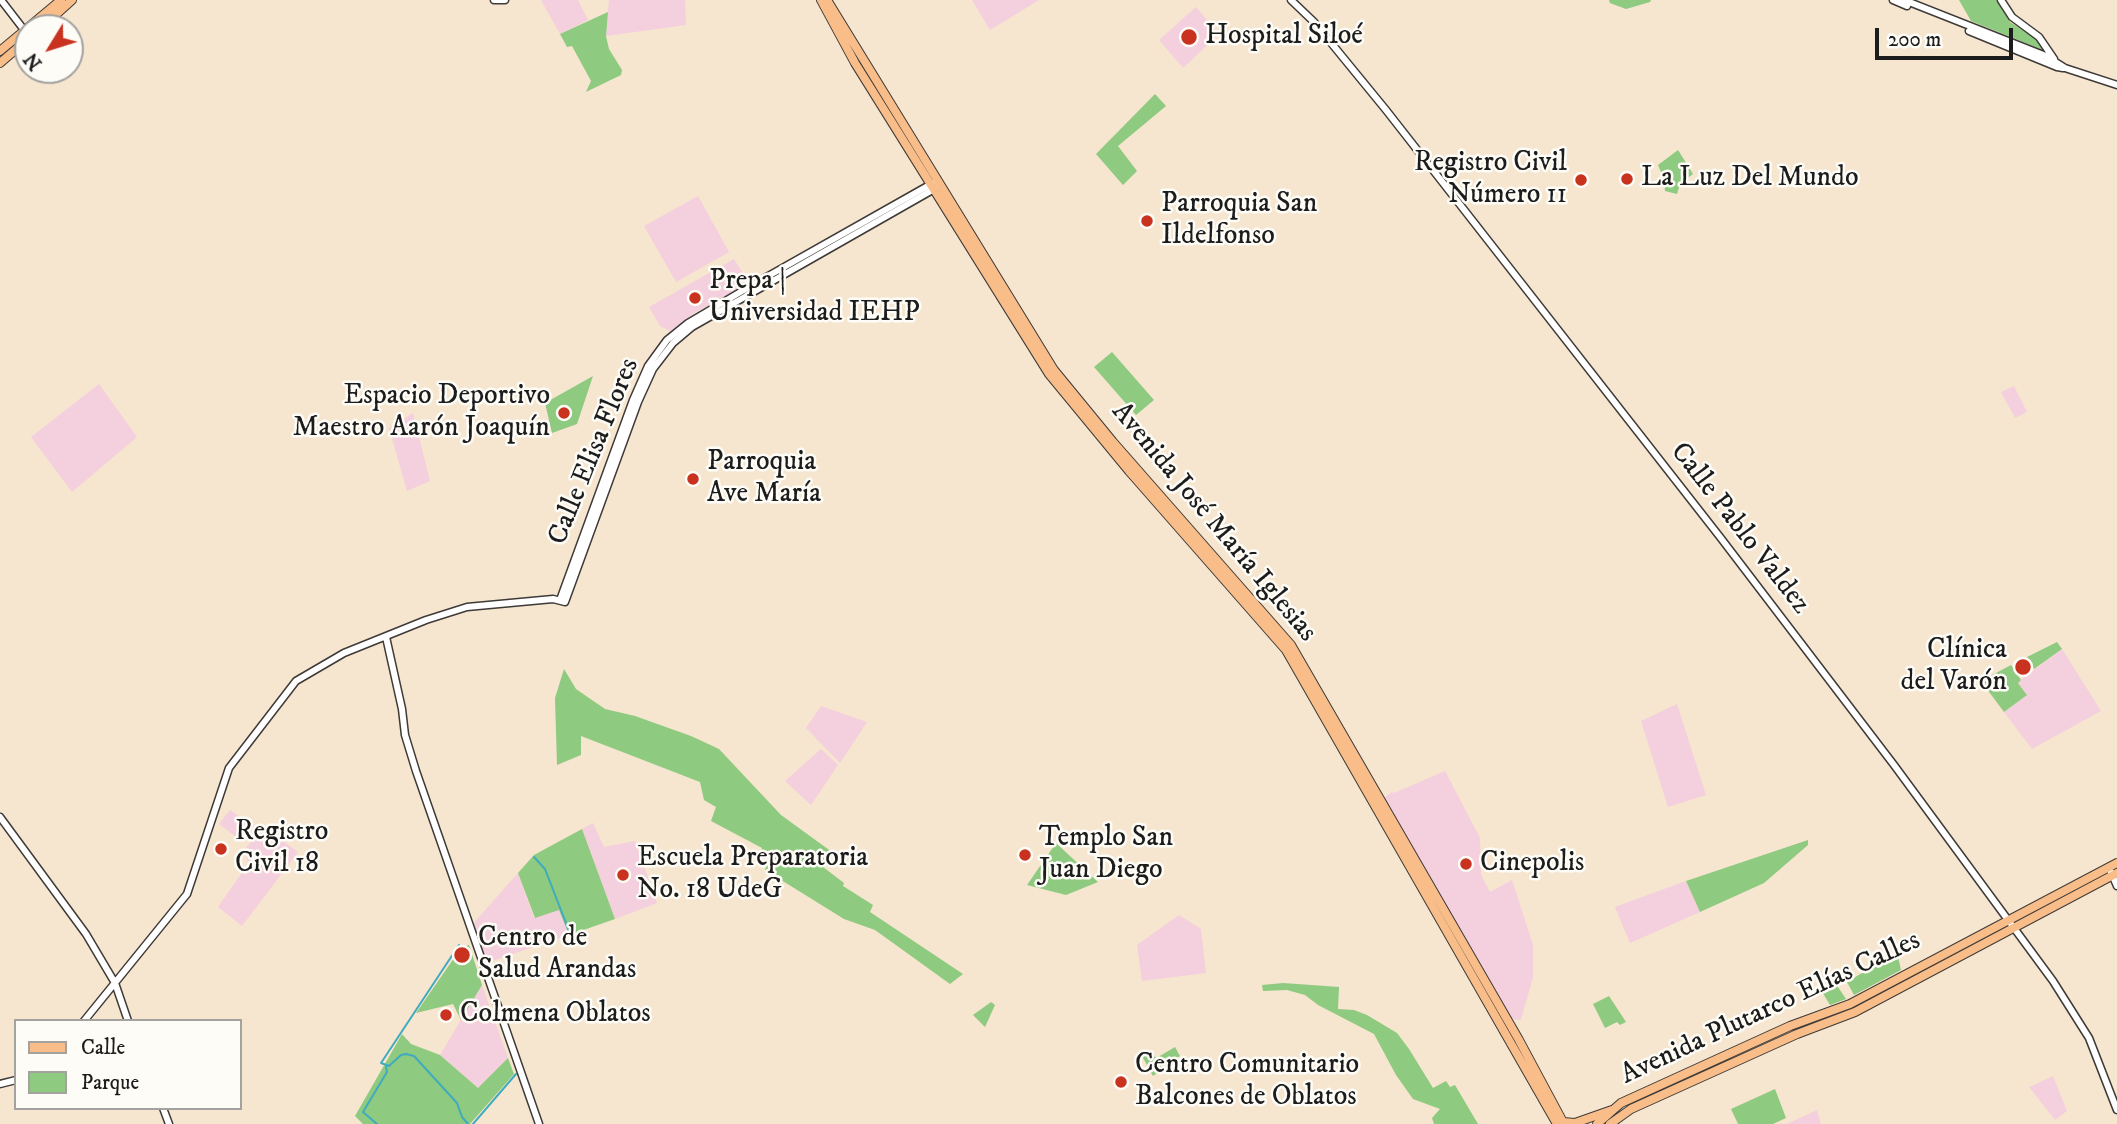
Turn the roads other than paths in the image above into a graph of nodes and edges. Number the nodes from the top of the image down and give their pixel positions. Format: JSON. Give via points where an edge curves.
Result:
{"nodes":[{"id":1,"x":1,"y":0,"type":"edge"},
{"id":2,"x":61,"y":0,"type":"edge"},
{"id":3,"x":72,"y":0,"type":"edge"},
{"id":4,"x":494,"y":0,"type":"edge"},
{"id":5,"x":505,"y":0,"type":"edge"},
{"id":6,"x":821,"y":0,"type":"edge"},
{"id":7,"x":828,"y":0,"type":"edge"},
{"id":8,"x":1291,"y":0,"type":"edge"},
{"id":9,"x":1893,"y":0,"type":"edge"},
{"id":10,"x":1904,"y":0,"type":"edge"},
{"id":11,"x":2001,"y":0,"type":"edge"},
{"id":12,"x":47,"y":14,"type":"edge"},
{"id":13,"x":56,"y":14,"type":"edge"},
{"id":14,"x":14,"y":18,"type":"edge"},
{"id":15,"x":14,"y":48,"type":"edge"},
{"id":16,"x":0,"y":63,"type":"edge"},
{"id":17,"x":2059,"y":65,"type":"junction"},
{"id":18,"x":2117,"y":85,"type":"edge"},
{"id":19,"x":936,"y":185,"type":"junction"},
{"id":20,"x":386,"y":637,"type":"junction"},
{"id":21,"x":0,"y":817,"type":"edge"},
{"id":22,"x":2114,"y":870,"type":"edge"},
{"id":23,"x":2117,"y":886,"type":"edge"},
{"id":24,"x":2011,"y":924,"type":"junction"},
{"id":25,"x":115,"y":983,"type":"junction"},
{"id":26,"x":86,"y":1019,"type":"edge"},
{"id":27,"x":127,"y":1019,"type":"edge"},
{"id":28,"x":1612,"y":1110,"type":"junction"},
{"id":29,"x":2117,"y":1110,"type":"edge"},
{"id":30,"x":539,"y":1124,"type":"edge"},
{"id":31,"x":1560,"y":1124,"type":"edge"},
{"id":32,"x":1597,"y":1124,"type":"edge"},
{"id":33,"x":1610,"y":1124,"type":"edge"}],
"edges":[{"from":1,"to":14,"type":"street"},
{"from":2,"to":12,"type":"main road"},
{"from":3,"to":13,"type":"main road"},
{"from":4,"to":5,"type":"street"},
{"from":6,"to":19,"type":"main road","name":"Avenida José María Iglesias","via":[[855,63]]},
{"from":7,"to":19,"type":"main road","name":"Avenida José María Iglesias"},
{"from":8,"to":24,"type":"street","name":"Calle Pablo Valdez","via":[[1369,89],[1788,625]]},
{"from":9,"to":17,"type":"street"},
{"from":10,"to":17,"type":"street"},
{"from":11,"to":17,"type":"street","via":[[2012,17],[2039,37]]},
{"from":15,"to":16,"type":"main road"},
{"from":17,"to":18,"type":"street"},
{"from":19,"to":20,"type":"street","name":"Calle Elisa Flores","via":[[732,297],[667,340],[648,366],[633,400],[562,601],[467,607]]},
{"from":19,"to":31,"type":"main road","name":"Avenida José María Iglesias","via":[[1054,370],[1291,645]]},
{"from":20,"to":25,"type":"street","via":[[344,653],[296,681],[229,768],[187,894]]},
{"from":20,"to":30,"type":"street","via":[[416,771]]},
{"from":21,"to":25,"type":"street","via":[[86,934]]},
{"from":22,"to":23,"type":"street"},
{"from":22,"to":24,"type":"main road","name":"Avenida Plutarco Elías Calles"},
{"from":24,"to":28,"type":"main road","name":"Avenida Plutarco Elías Calles","via":[[1850,1004],[1790,1026]]},
{"from":24,"to":29,"type":"street","name":"Calle Pablo Valdez","via":[[2089,1038]]},
{"from":24,"to":33,"type":"main road","name":"Avenida Plutarco Elías Calles","via":[[1855,1012],[1631,1109]]},
{"from":25,"to":26,"type":"street"},
{"from":25,"to":27,"type":"street"},
{"from":28,"to":31,"type":"main road"},
{"from":28,"to":32,"type":"main road","name":"Avenida Plutarco Elías Calles"}]}
